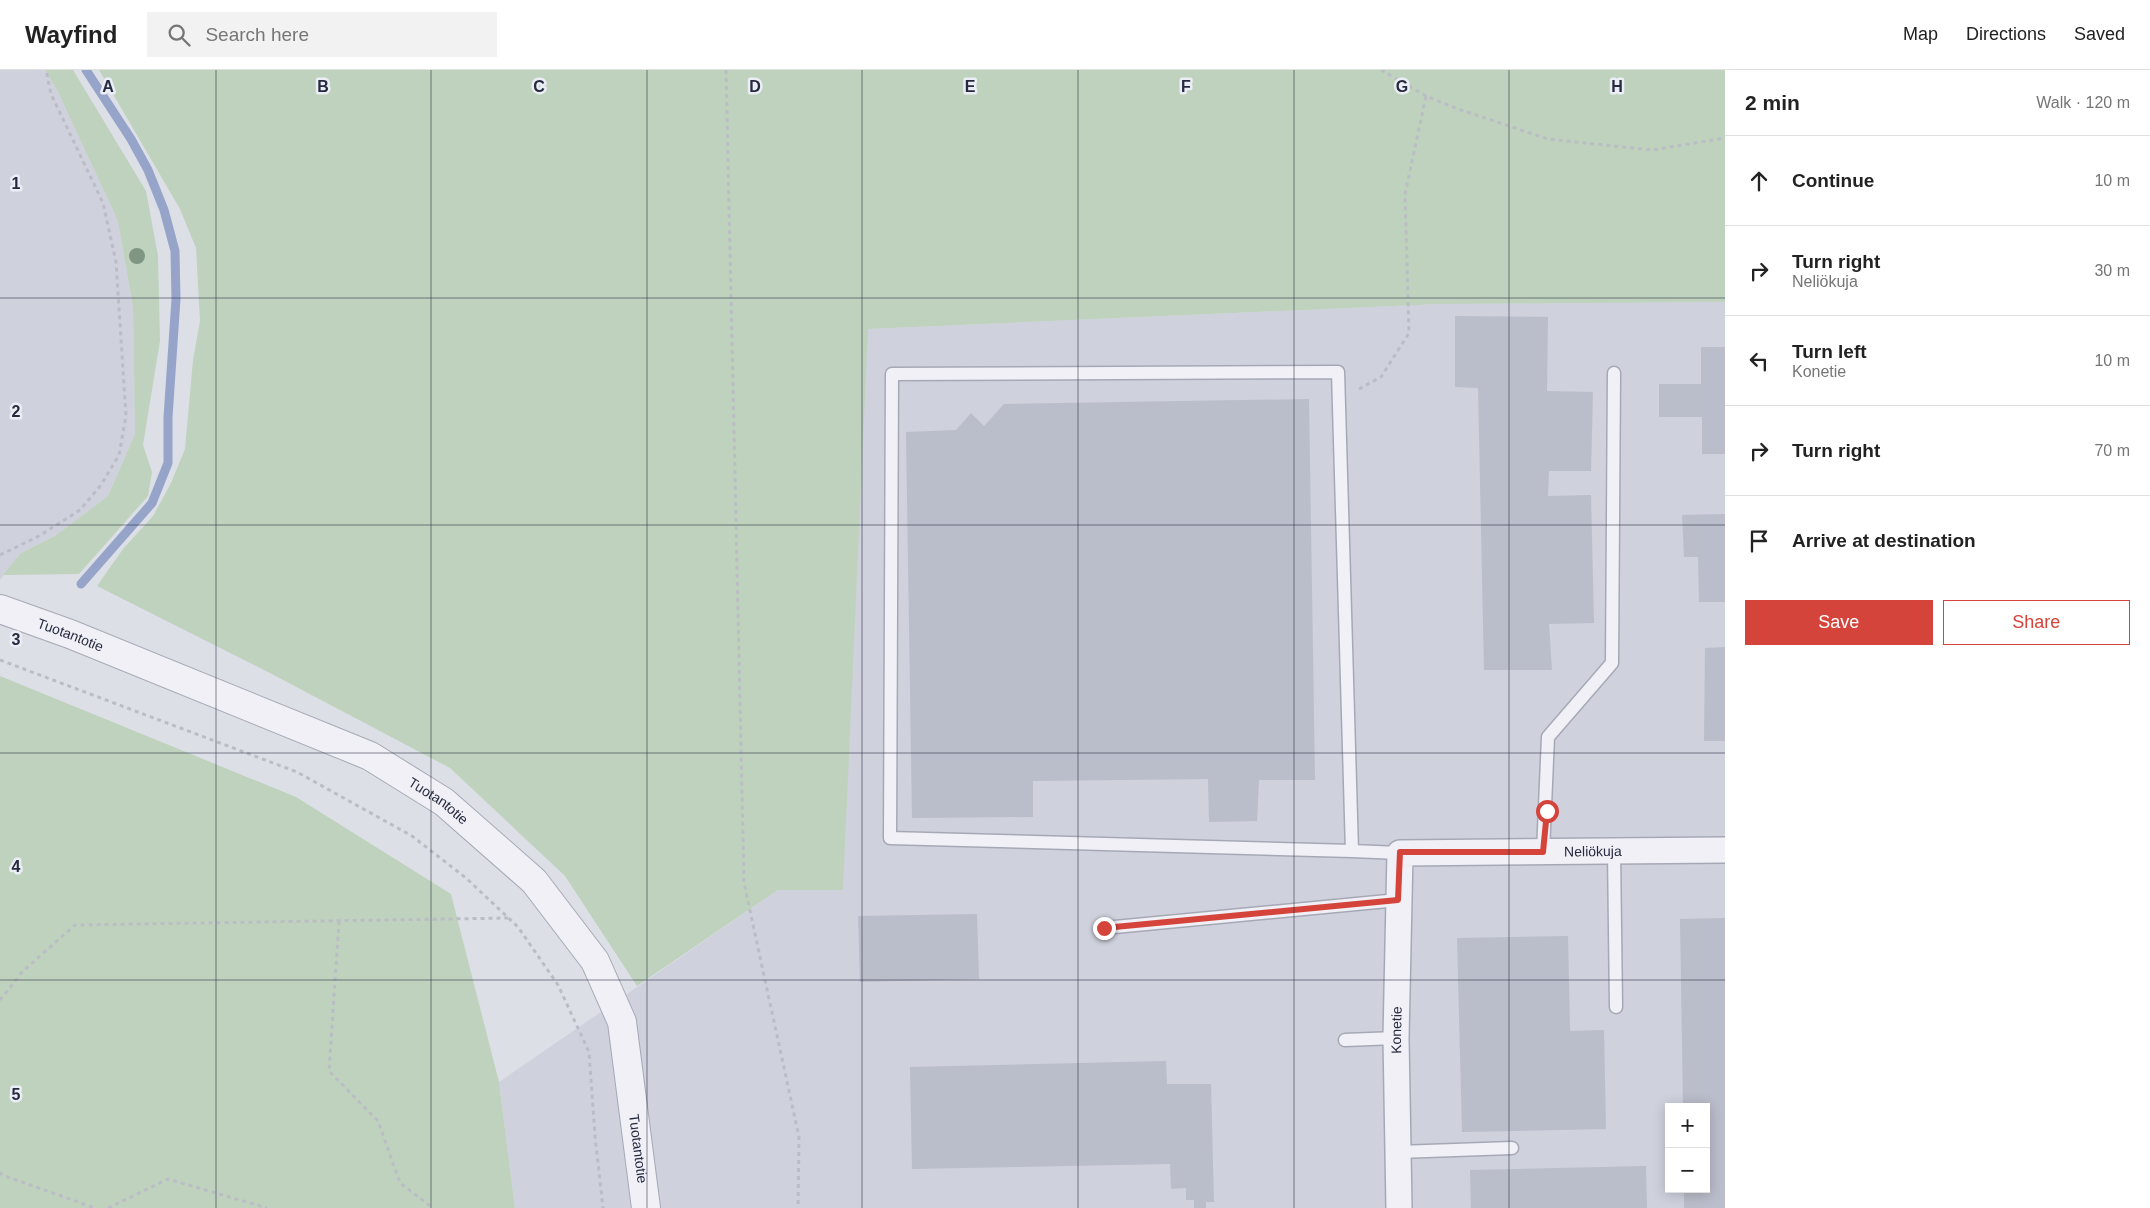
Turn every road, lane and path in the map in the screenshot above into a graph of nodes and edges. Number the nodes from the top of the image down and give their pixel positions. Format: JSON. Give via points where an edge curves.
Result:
{"nodes":[{"id":1,"x":46,"y":70,"type":"edge"},
{"id":2,"x":726,"y":70,"type":"edge"},
{"id":3,"x":1381,"y":70,"type":"edge"},
{"id":4,"x":1426,"y":96,"type":"junction"},
{"id":5,"x":1725,"y":138,"type":"edge"},
{"id":6,"x":1614,"y":373,"type":"dead end"},
{"id":7,"x":1339,"y":399,"type":"junction"},
{"id":8,"x":0,"y":555,"type":"edge"},
{"id":9,"x":0,"y":609,"type":"edge"},
{"id":10,"x":0,"y":660,"type":"edge"},
{"id":11,"x":1725,"y":850,"type":"edge"},
{"id":12,"x":1352,"y":851,"type":"junction"},
{"id":13,"x":1614,"y":851,"type":"junction"},
{"id":14,"x":1400,"y":852,"type":"junction"},
{"id":15,"x":1543,"y":852,"type":"junction"},
{"id":16,"x":1398,"y":900,"type":"junction"},
{"id":17,"x":509,"y":918,"type":"junction"},
{"id":18,"x":339,"y":921,"type":"junction"},
{"id":19,"x":1104,"y":928,"type":"dead end"},
{"id":20,"x":0,"y":1000,"type":"edge"},
{"id":21,"x":1616,"y":1007,"type":"dead end"},
{"id":22,"x":1396,"y":1038,"type":"junction"},
{"id":23,"x":1345,"y":1040,"type":"dead end"},
{"id":24,"x":1512,"y":1148,"type":"dead end"},
{"id":25,"x":1398,"y":1152,"type":"junction"},
{"id":26,"x":0,"y":1172,"type":"edge"},
{"id":27,"x":95,"y":1208,"type":"edge"},
{"id":28,"x":108,"y":1208,"type":"edge"},
{"id":29,"x":267,"y":1208,"type":"edge"},
{"id":30,"x":433,"y":1208,"type":"edge"},
{"id":31,"x":603,"y":1208,"type":"edge"},
{"id":32,"x":646,"y":1208,"type":"edge"},
{"id":33,"x":798,"y":1208,"type":"edge"},
{"id":34,"x":1399,"y":1208,"type":"edge"}],
"edges":[{"from":1,"to":8,"type":"path","via":[[51,94],[103,203],[116,262],[126,416],[119,455],[101,485],[80,510],[39,536]]},
{"from":2,"to":33,"type":"path","via":[[744,883],[799,1137]]},
{"from":3,"to":4,"type":"path"},
{"from":4,"to":5,"type":"path","via":[[1548,139],[1652,150]]},
{"from":4,"to":7,"type":"path","via":[[1405,194],[1409,333],[1381,377]]},
{"from":6,"to":15,"type":"lane","via":[[1612,663],[1548,737]]},
{"from":7,"to":12,"type":"lane"},
{"from":7,"to":12,"type":"lane","via":[[1338,372],[892,374],[890,838]]},
{"from":9,"to":32,"type":"street","name":"Tuotantotie","via":[[70,634],[370,756],[444,802],[534,881],[596,961],[622,1022]]},
{"from":10,"to":17,"type":"path","via":[[297,772],[412,836],[466,878]]},
{"from":11,"to":13,"type":"street","name":"Neliökuja"},
{"from":12,"to":14,"type":"lane"},
{"from":13,"to":15,"type":"street","name":"Neliökuja"},
{"from":13,"to":21,"type":"lane"},
{"from":14,"to":15,"type":"street","name":"Neliökuja"},
{"from":14,"to":16,"type":"street","name":"Konetie"},
{"from":16,"to":19,"type":"lane"},
{"from":16,"to":22,"type":"street","name":"Konetie"},
{"from":17,"to":18,"type":"path"},
{"from":17,"to":31,"type":"path","via":[[558,985],[588,1052]]},
{"from":18,"to":20,"type":"path","via":[[75,925],[23,971]]},
{"from":18,"to":30,"type":"path","via":[[329,1070],[378,1121],[400,1183]]},
{"from":22,"to":23,"type":"lane"},
{"from":22,"to":25,"type":"street","name":"Konetie"},
{"from":24,"to":25,"type":"lane"},
{"from":25,"to":34,"type":"street","name":"Konetie"},
{"from":26,"to":27,"type":"path"},
{"from":28,"to":29,"type":"path","via":[[168,1180]]}]}
